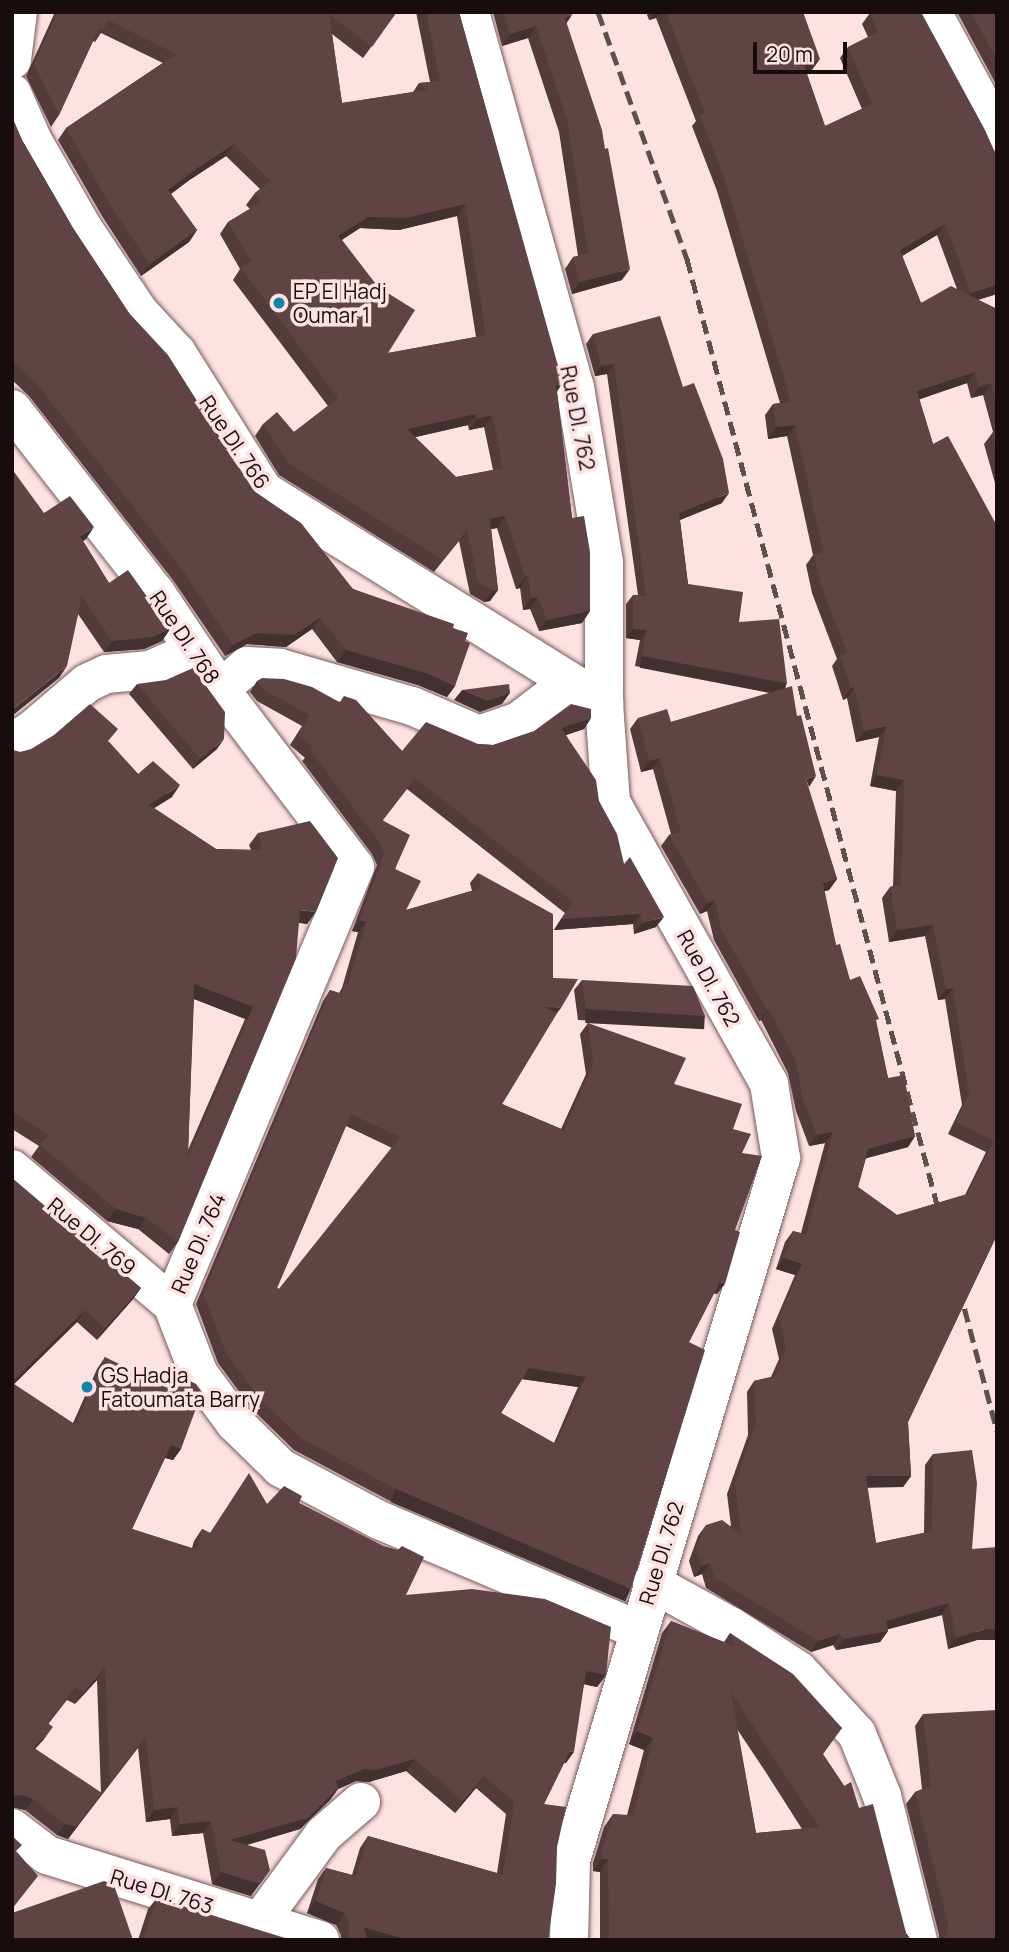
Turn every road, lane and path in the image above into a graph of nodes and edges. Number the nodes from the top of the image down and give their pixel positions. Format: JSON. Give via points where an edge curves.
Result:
{"nodes":[{"id":1,"x":19,"y":12,"type":"edge"},
{"id":2,"x":470,"y":12,"type":"edge"},
{"id":3,"x":932,"y":12,"type":"edge"},
{"id":4,"x":12,"y":60,"type":"edge"},
{"id":5,"x":12,"y":93,"type":"edge"},
{"id":6,"x":997,"y":132,"type":"edge"},
{"id":7,"x":12,"y":409,"type":"edge"},
{"id":8,"x":193,"y":651,"type":"junction"},
{"id":9,"x":220,"y":689,"type":"junction"},
{"id":10,"x":604,"y":703,"type":"junction"},
{"id":11,"x":12,"y":742,"type":"edge"},
{"id":12,"x":355,"y":867,"type":"joint"},
{"id":13,"x":12,"y":1169,"type":"edge"},
{"id":14,"x":172,"y":1304,"type":"junction"},
{"id":15,"x":652,"y":1583,"type":"junction"},
{"id":16,"x":638,"y":1630,"type":"junction"},
{"id":17,"x":361,"y":1802,"type":"dead end"},
{"id":18,"x":12,"y":1828,"type":"edge"},
{"id":19,"x":260,"y":1921,"type":"junction"},
{"id":20,"x":320,"y":1940,"type":"edge"},
{"id":21,"x":569,"y":1940,"type":"edge"},
{"id":22,"x":918,"y":1940,"type":"edge"}],
"edges":[{"from":1,"to":4,"type":"street"},
{"from":2,"to":10,"type":"street","name":"Rue DI. 762","via":[[575,387],[604,562]]},
{"from":3,"to":6,"type":"street"},
{"from":5,"to":10,"type":"street","name":"Rue DI. 766","via":[[33,141],[83,228],[139,313],[177,353],[264,491]]},
{"from":7,"to":8,"type":"street","name":"Rue DI. 768","via":[[156,593]]},
{"from":8,"to":9,"type":"street","name":"Rue DI. 768"},
{"from":8,"to":11,"type":"street","via":[[150,670],[106,674],[87,683]]},
{"from":9,"to":10,"type":"street","via":[[247,666],[280,668],[412,706],[479,735],[519,722],[558,691]]},
{"from":9,"to":12,"type":"street","name":"Rue DI. 768"},
{"from":10,"to":15,"type":"street","name":"Rue DI. 762","via":[[611,802],[769,1084],[781,1158]]},
{"from":12,"to":14,"type":"street","name":"Rue DI. 764"},
{"from":13,"to":14,"type":"street","name":"Rue DI. 769"},
{"from":14,"to":16,"type":"street","name":"Rue DI. 764","via":[[199,1374],[235,1423],[281,1468],[379,1520]]},
{"from":15,"to":16,"type":"street","name":"Rue DI. 762"},
{"from":15,"to":22,"type":"street","via":[[798,1670],[857,1734],[882,1796]]},
{"from":16,"to":21,"type":"street","name":"Rue DI. 762","via":[[571,1860]]},
{"from":17,"to":19,"type":"street","via":[[324,1834]]},
{"from":18,"to":19,"type":"street","name":"Rue DI. 763","via":[[47,1856]]},
{"from":19,"to":20,"type":"street","name":"Rue DI. 763"}]}
